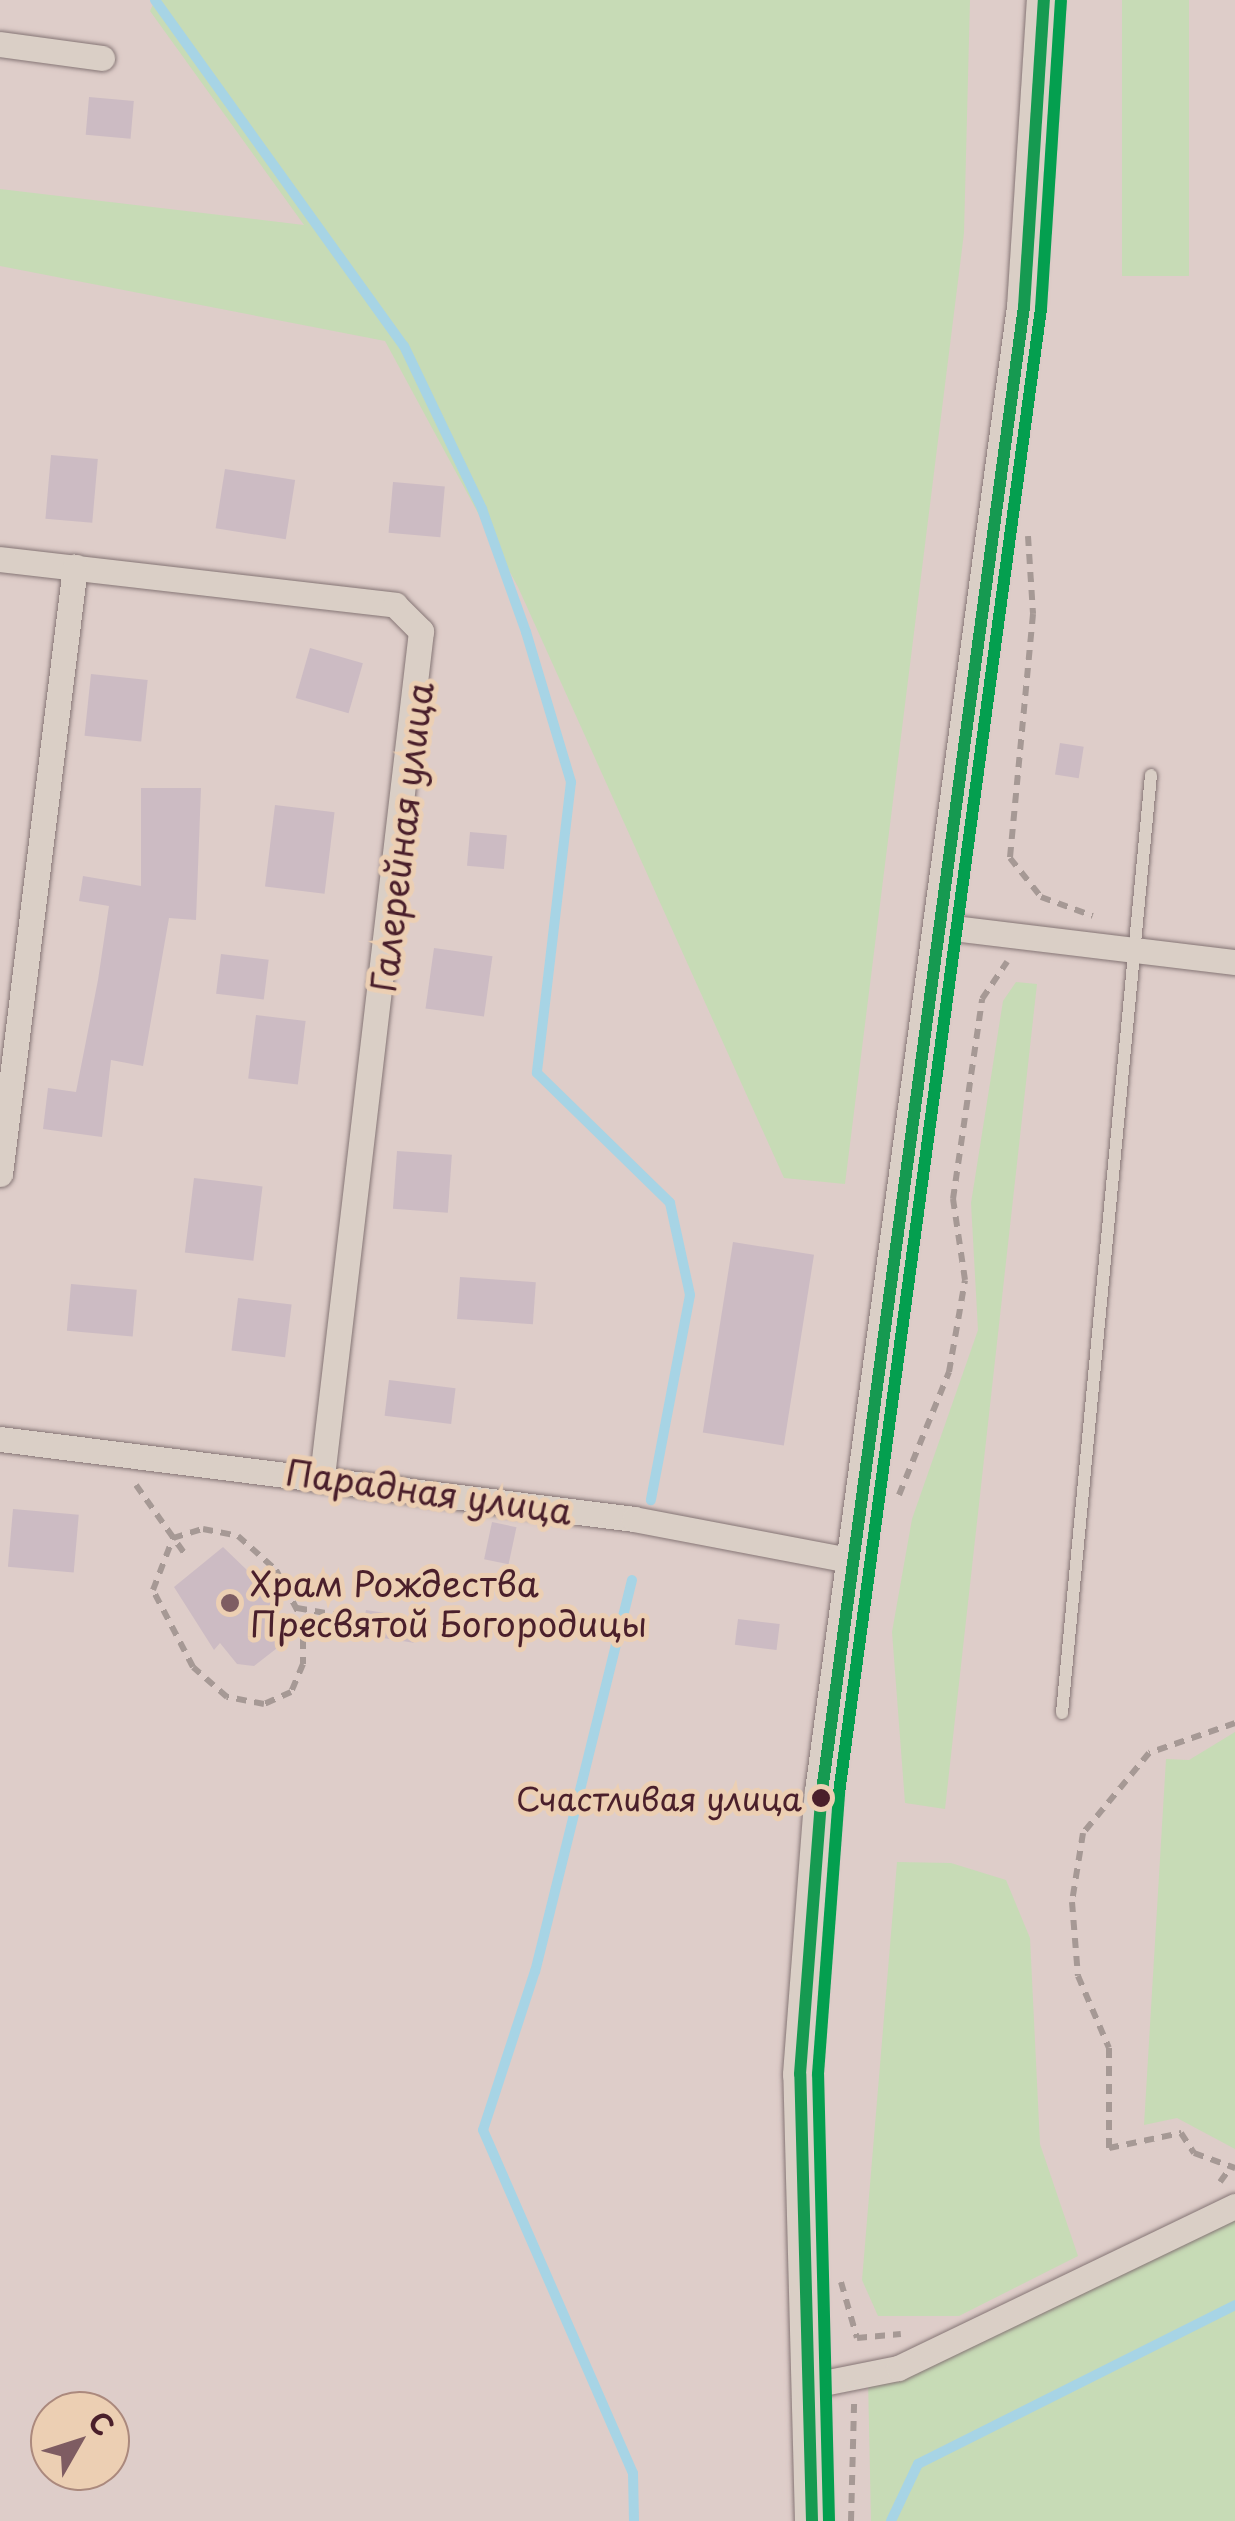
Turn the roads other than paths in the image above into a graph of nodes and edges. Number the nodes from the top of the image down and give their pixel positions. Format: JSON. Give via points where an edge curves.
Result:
{"nodes":[{"id":1,"x":1044,"y":0,"type":"edge"},
{"id":2,"x":0,"y":44,"type":"edge"},
{"id":3,"x":102,"y":58,"type":"dead end"},
{"id":4,"x":0,"y":559,"type":"edge"},
{"id":5,"x":75,"y":567,"type":"junction"},
{"id":6,"x":1151,"y":775,"type":"dead end"},
{"id":7,"x":945,"y":926,"type":"junction"},
{"id":8,"x":1133,"y":948,"type":"junction"},
{"id":9,"x":1235,"y":962,"type":"edge"},
{"id":10,"x":0,"y":1174,"type":"edge"},
{"id":11,"x":0,"y":1438,"type":"edge"},
{"id":12,"x":322,"y":1476,"type":"junction"},
{"id":13,"x":855,"y":1561,"type":"junction"},
{"id":14,"x":1062,"y":1713,"type":"dead end"},
{"id":15,"x":1224,"y":2199,"type":"edge"},
{"id":16,"x":808,"y":2386,"type":"junction"},
{"id":17,"x":812,"y":2521,"type":"edge"}],
"edges":[{"from":1,"to":7,"type":"main road","via":[[1024,307]]},
{"from":2,"to":3,"type":"street"},
{"from":4,"to":5,"type":"street","name":"Галерейная улица"},
{"from":5,"to":10,"type":"street"},
{"from":5,"to":12,"type":"street","name":"Галерейная улица","via":[[395,605],[421,630]]},
{"from":6,"to":8,"type":"lane"},
{"from":7,"to":8,"type":"street"},
{"from":7,"to":13,"type":"main road"},
{"from":8,"to":9,"type":"street"},
{"from":8,"to":14,"type":"lane"},
{"from":11,"to":12,"type":"street","name":"Парадная улица"},
{"from":12,"to":13,"type":"street","name":"Парадная улица","via":[[634,1519]]},
{"from":13,"to":16,"type":"main road","via":[[822,1791],[800,2074]]},
{"from":15,"to":16,"type":"street","via":[[854,2380]]},
{"from":16,"to":17,"type":"main road"}]}
